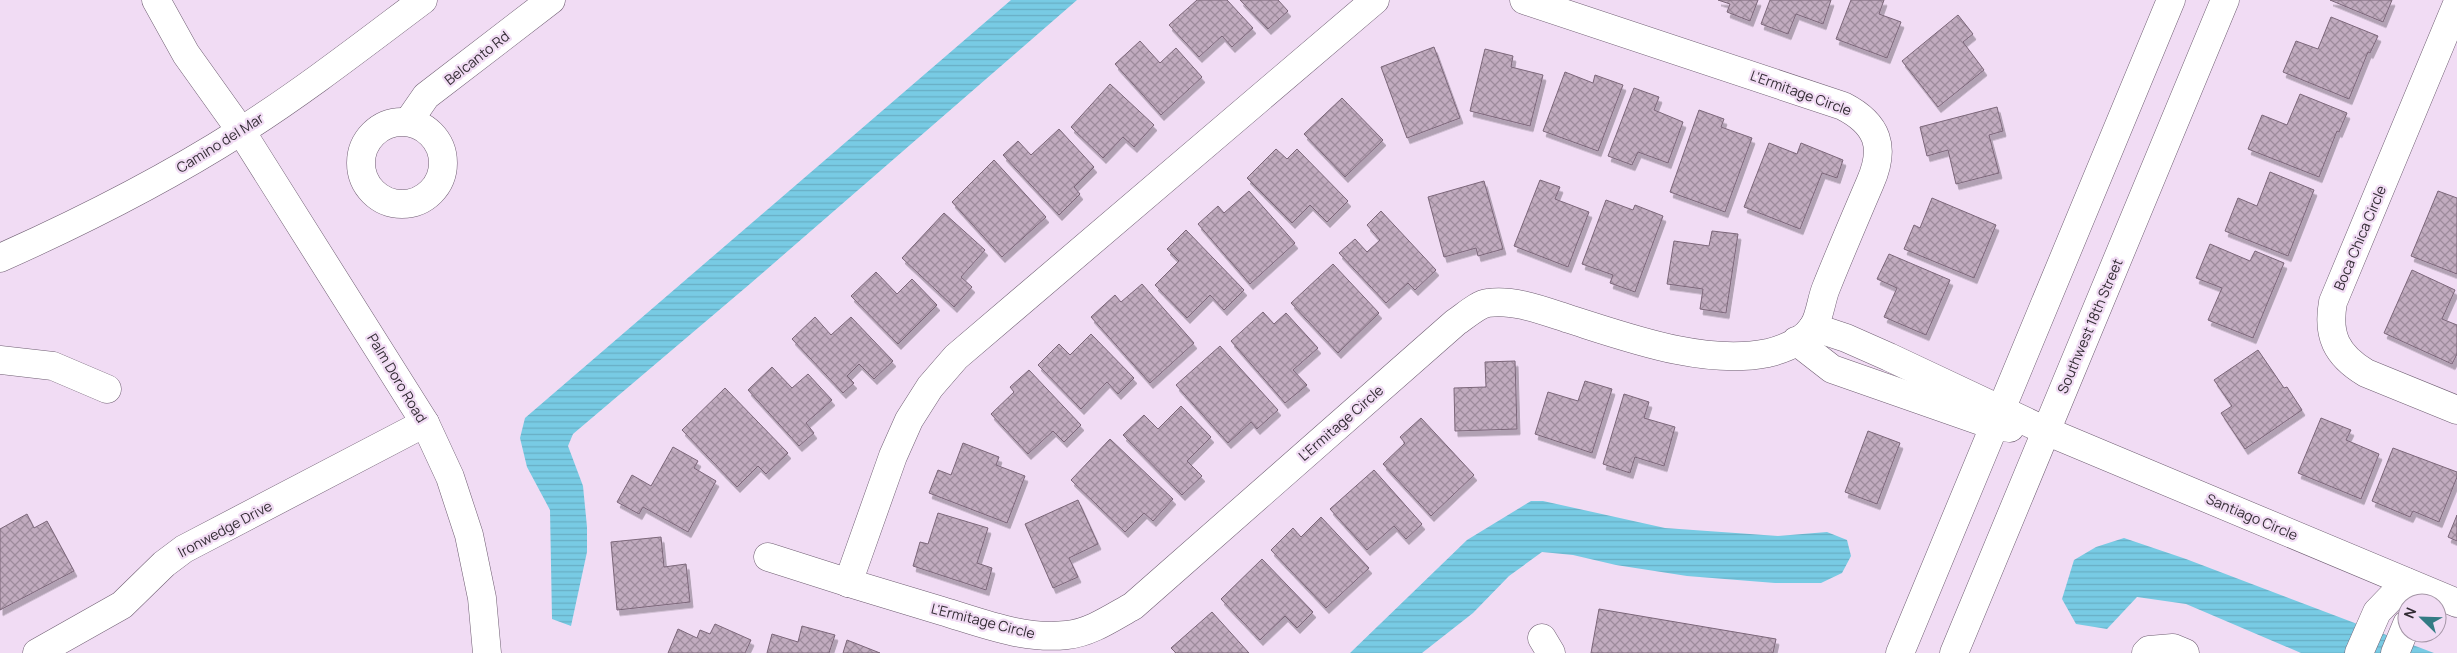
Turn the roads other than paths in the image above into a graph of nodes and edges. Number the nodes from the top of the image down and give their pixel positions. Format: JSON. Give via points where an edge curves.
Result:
{"nodes":[{"id":1,"x":156,"y":0,"type":"edge"},
{"id":2,"x":422,"y":0,"type":"edge"},
{"id":3,"x":552,"y":0,"type":"edge"},
{"id":4,"x":1375,"y":0,"type":"edge"},
{"id":5,"x":1524,"y":0,"type":"edge"},
{"id":6,"x":2171,"y":0,"type":"edge"},
{"id":7,"x":2225,"y":0,"type":"edge"},
{"id":8,"x":2457,"y":4,"type":"edge"},
{"id":9,"x":408,"y":122,"type":"dead end"},
{"id":10,"x":241,"y":131,"type":"junction"},
{"id":11,"x":0,"y":258,"type":"edge"},
{"id":12,"x":1804,"y":334,"type":"junction"},
{"id":13,"x":0,"y":360,"type":"edge"},
{"id":14,"x":107,"y":389,"type":"dead end"},
{"id":15,"x":2457,"y":410,"type":"edge"},
{"id":16,"x":1998,"y":418,"type":"junction"},
{"id":17,"x":425,"y":423,"type":"junction"},
{"id":18,"x":2046,"y":431,"type":"junction"},
{"id":19,"x":768,"y":557,"type":"dead end"},
{"id":20,"x":848,"y":583,"type":"junction"},
{"id":21,"x":2415,"y":591,"type":"edge"},
{"id":22,"x":2457,"y":603,"type":"edge"},
{"id":23,"x":2179,"y":650,"type":"edge"},
{"id":24,"x":37,"y":653,"type":"edge"},
{"id":25,"x":487,"y":653,"type":"edge"},
{"id":26,"x":1900,"y":653,"type":"edge"},
{"id":27,"x":1954,"y":653,"type":"edge"},
{"id":28,"x":2146,"y":653,"type":"edge"},
{"id":29,"x":2358,"y":653,"type":"edge"}],
"edges":[{"from":1,"to":10,"type":"street","name":"Palm Doro Road","via":[[186,54]]},
{"from":2,"to":10,"type":"street","name":"Camino del Mar","via":[[320,78]]},
{"from":3,"to":9,"type":"street","name":"Belcanto Rd","via":[[426,96]]},
{"from":4,"to":20,"type":"street","via":[[956,357],[930,387],[909,420]]},
{"from":5,"to":12,"type":"street","name":"L'Ermitage Circle","via":[[1843,106],[1870,126],[1877,141],[1878,166]]},
{"from":6,"to":16,"type":"street"},
{"from":7,"to":18,"type":"street","name":"Southwest 18th Street"},
{"from":8,"to":15,"type":"street","name":"Boca Chica Circle","via":[[2333,302],[2330,318],[2340,352],[2352,365]]},
{"from":10,"to":11,"type":"street","name":"Camino del Mar","via":[[147,187],[62,231]]},
{"from":10,"to":17,"type":"street","name":"Palm Doro Road"},
{"from":12,"to":16,"type":"street","via":[[1846,338],[1889,357]]},
{"from":12,"to":20,"type":"street","name":"L'Ermitage Circle","via":[[1788,348],[1749,357],[1683,351],[1654,346],[1534,308],[1486,303],[1456,322],[1133,606],[1092,628],[1069,635],[1024,634]]},
{"from":13,"to":14,"type":"street","via":[[53,366]]},
{"from":16,"to":18,"type":"street"},
{"from":16,"to":26,"type":"street"},
{"from":17,"to":24,"type":"street","name":"Ironwedge Drive","via":[[184,549],[122,605]]},
{"from":17,"to":25,"type":"street","name":"Palm Doro Road","via":[[450,477],[469,535],[482,598]]},
{"from":18,"to":21,"type":"street","name":"Santiago Circle"},
{"from":18,"to":27,"type":"street","name":"Southwest 18th Street"},
{"from":19,"to":20,"type":"street","name":"L'Ermitage Circle"},
{"from":21,"to":22,"type":"street","name":"Santiago Circle"},
{"from":21,"to":29,"type":"street","via":[[2377,612]]},
{"from":23,"to":28,"type":"street","via":[[2149,650]]}]}
